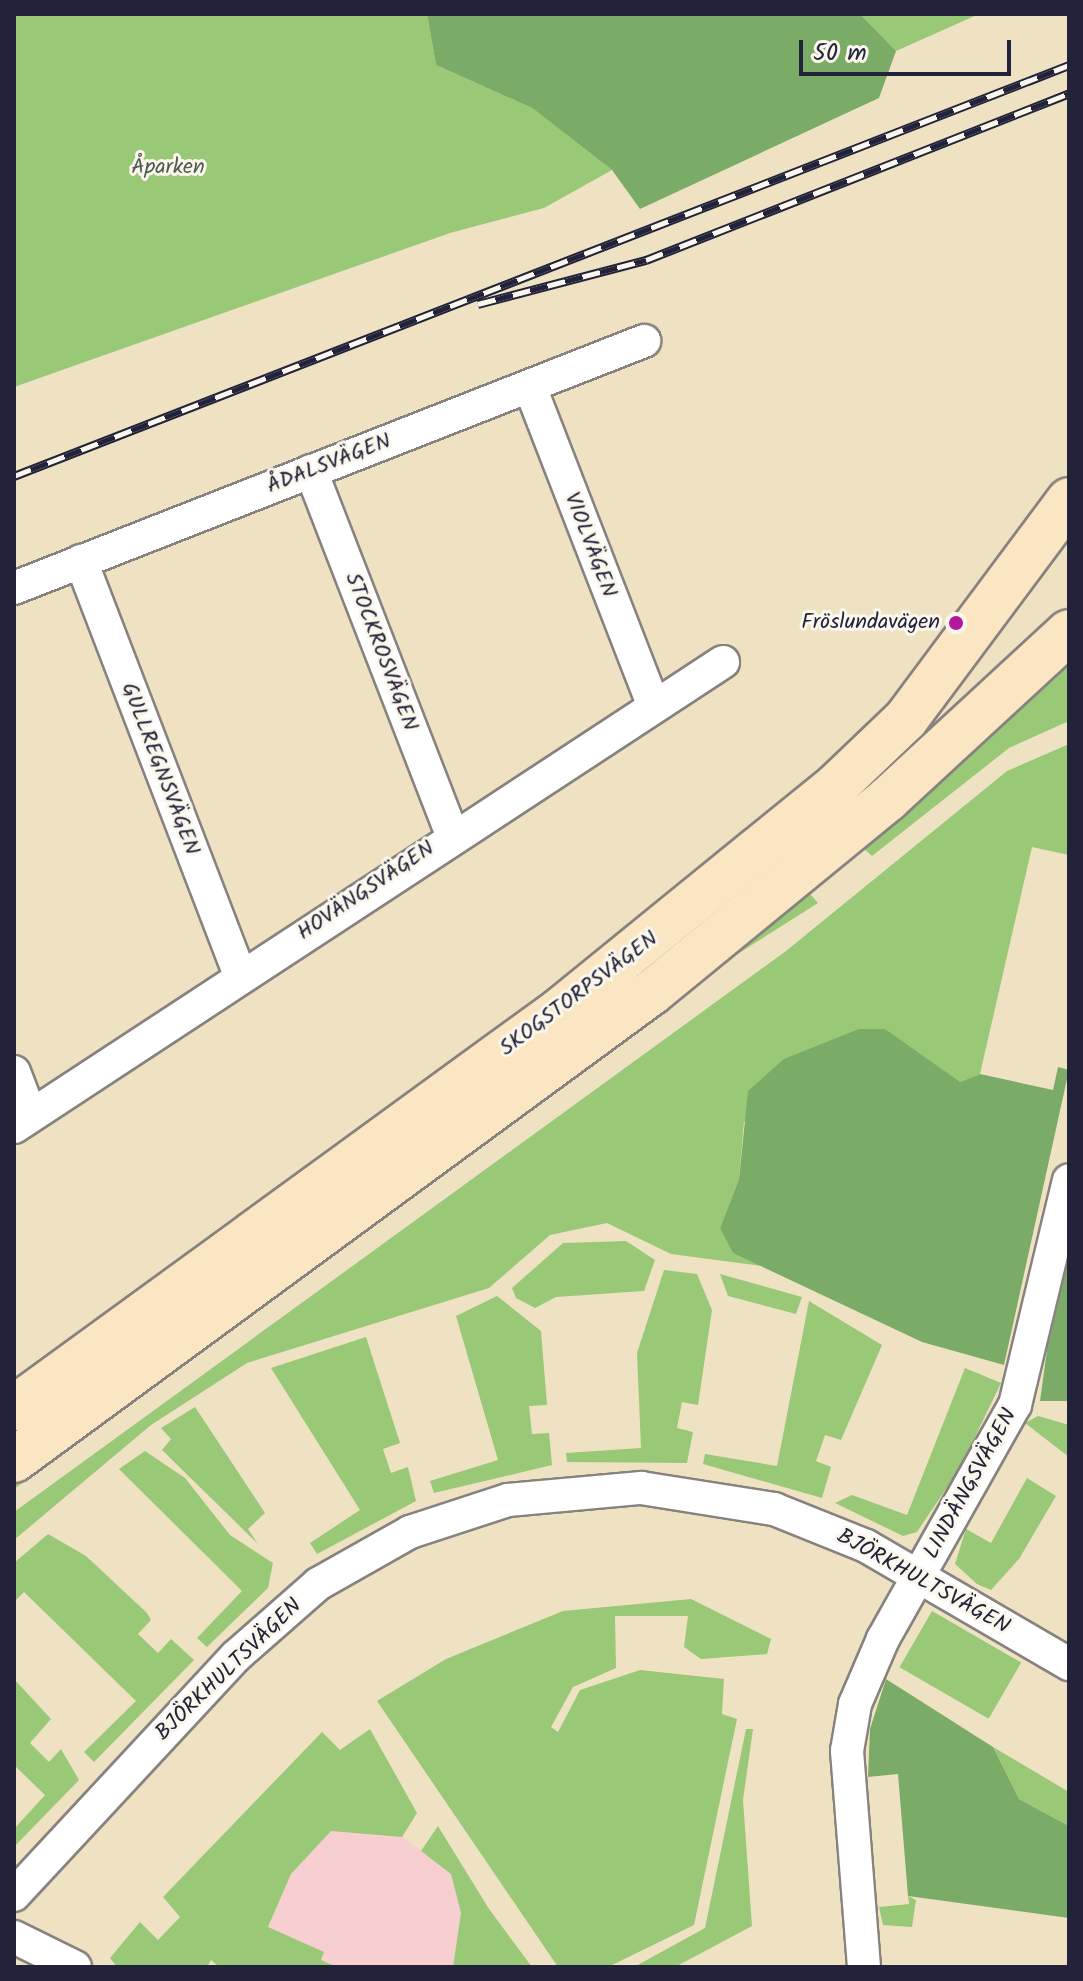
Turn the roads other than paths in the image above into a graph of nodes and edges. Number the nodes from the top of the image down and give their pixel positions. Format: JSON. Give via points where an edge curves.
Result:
{"nodes":[{"id":1,"x":644,"y":341,"type":"dead end"},
{"id":2,"x":530,"y":387,"type":"junction"},
{"id":3,"x":311,"y":471,"type":"junction"},
{"id":4,"x":1069,"y":500,"type":"edge"},
{"id":5,"x":81,"y":561,"type":"junction"},
{"id":6,"x":14,"y":588,"type":"edge"},
{"id":7,"x":1069,"y":632,"type":"edge"},
{"id":8,"x":723,"y":662,"type":"dead end"},
{"id":9,"x":652,"y":702,"type":"junction"},
{"id":10,"x":452,"y":834,"type":"junction"},
{"id":11,"x":240,"y":976,"type":"junction"},
{"id":12,"x":14,"y":1072,"type":"edge"},
{"id":13,"x":22,"y":1121,"type":"edge"},
{"id":14,"x":1069,"y":1180,"type":"edge"},
{"id":15,"x":14,"y":1408,"type":"edge"},
{"id":16,"x":14,"y":1460,"type":"edge"},
{"id":17,"x":920,"y":1576,"type":"junction"},
{"id":18,"x":1069,"y":1664,"type":"edge"},
{"id":19,"x":14,"y":1895,"type":"edge"},
{"id":20,"x":14,"y":1937,"type":"edge"},
{"id":21,"x":75,"y":1967,"type":"edge"},
{"id":22,"x":864,"y":1967,"type":"edge"}],
"edges":[{"from":1,"to":2,"type":"street","name":"ÅDALSVÄGEN"},
{"from":2,"to":3,"type":"street","name":"ÅDALSVÄGEN"},
{"from":2,"to":9,"type":"street","name":"VIOLVÄGEN"},
{"from":3,"to":5,"type":"street","name":"ÅDALSVÄGEN"},
{"from":3,"to":10,"type":"street","name":"STOCKROSVÄGEN"},
{"from":4,"to":15,"type":"main road","name":"SKOGSTORPSVÄGEN","via":[[906,719],[838,784],[559,1011]]},
{"from":5,"to":6,"type":"street","name":"ÅDALSVÄGEN"},
{"from":5,"to":11,"type":"street","name":"GULLREGNSVÄGEN"},
{"from":7,"to":16,"type":"main road","name":"SKOGSTORPSVÄGEN","via":[[888,799],[651,993]]},
{"from":8,"to":9,"type":"street","name":"HOVÄNGSVÄGEN"},
{"from":9,"to":10,"type":"street","name":"HOVÄNGSVÄGEN"},
{"from":10,"to":11,"type":"street","name":"HOVÄNGSVÄGEN"},
{"from":11,"to":13,"type":"street","name":"HOVÄNGSVÄGEN"},
{"from":12,"to":13,"type":"street"},
{"from":14,"to":17,"type":"street","name":"LINDÄNGSVÄGEN","via":[[1015,1405]]},
{"from":17,"to":18,"type":"street","name":"BJÖRKHULTSVÄGEN"},
{"from":17,"to":19,"type":"street","name":"BJÖRKHULTSVÄGEN","via":[[821,1526],[730,1498],[593,1489],[456,1514],[318,1584],[235,1657]]},
{"from":17,"to":22,"type":"street","name":"LINDÄNGSVÄGEN","via":[[865,1679],[847,1751]]},
{"from":20,"to":21,"type":"street"}]}
